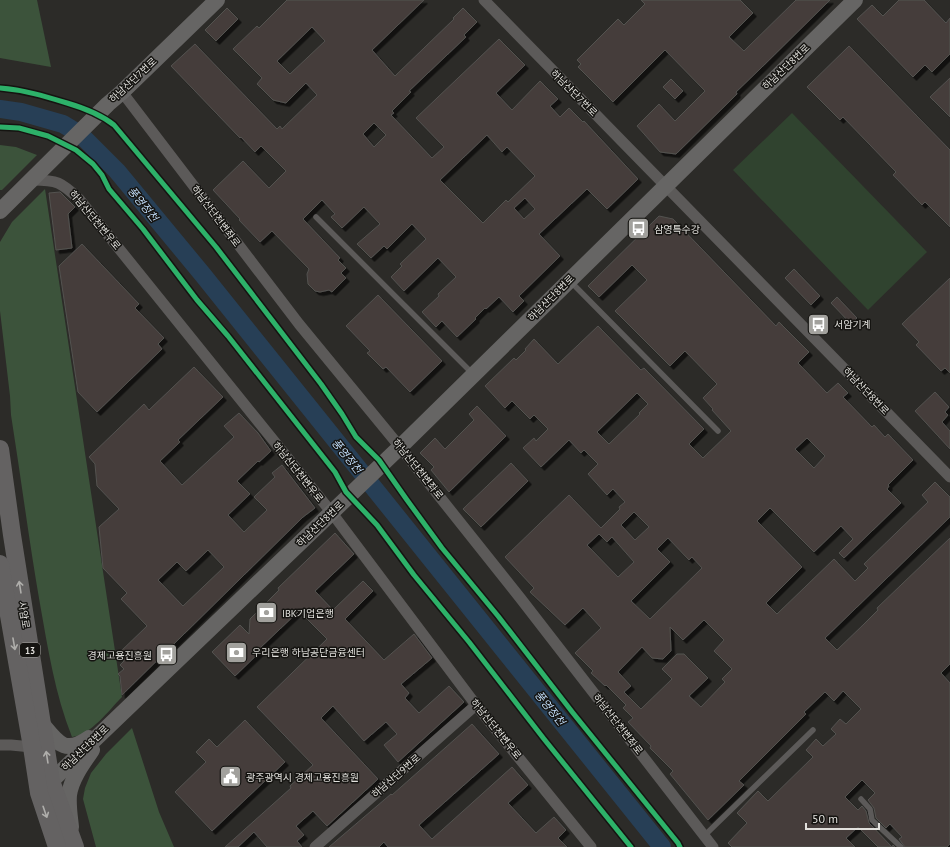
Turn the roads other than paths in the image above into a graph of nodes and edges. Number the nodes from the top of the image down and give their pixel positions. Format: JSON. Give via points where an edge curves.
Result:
{"nodes":[{"id":1,"x":217,"y":0,"type":"edge"},
{"id":2,"x":484,"y":0,"type":"edge"},
{"id":3,"x":855,"y":0,"type":"edge"},
{"id":4,"x":122,"y":92,"type":"junction"},
{"id":5,"x":32,"y":180,"type":"junction"},
{"id":6,"x":666,"y":185,"type":"junction"},
{"id":7,"x":0,"y":211,"type":"edge"},
{"id":8,"x":316,"y":217,"type":"dead end"},
{"id":9,"x":569,"y":280,"type":"junction"},
{"id":10,"x":473,"y":375,"type":"junction"},
{"id":11,"x":718,"y":431,"type":"dead end"},
{"id":12,"x":0,"y":450,"type":"edge"},
{"id":13,"x":397,"y":450,"type":"junction"},
{"id":14,"x":950,"y":477,"type":"edge"},
{"id":15,"x":334,"y":510,"type":"junction"},
{"id":16,"x":0,"y":564,"type":"edge"},
{"id":17,"x":476,"y":705,"type":"junction"},
{"id":18,"x":42,"y":724,"type":"junction"},
{"id":19,"x":110,"y":724,"type":"junction"},
{"id":20,"x":813,"y":730,"type":"dead end"},
{"id":21,"x":0,"y":745,"type":"edge"},
{"id":22,"x":32,"y":747,"type":"junction"},
{"id":23,"x":45,"y":787,"type":"junction"},
{"id":24,"x":860,"y":799,"type":"dead end"},
{"id":25,"x":704,"y":837,"type":"junction"},
{"id":26,"x":68,"y":844,"type":"edge"},
{"id":27,"x":315,"y":847,"type":"edge"},
{"id":28,"x":591,"y":847,"type":"edge"},
{"id":29,"x":713,"y":847,"type":"edge"},
{"id":30,"x":900,"y":847,"type":"edge"}],
"edges":[{"from":1,"to":4,"type":"street","name":"하남산단7번로"},
{"from":2,"to":6,"type":"street","name":"하남산단7번로"},
{"from":3,"to":6,"type":"street","name":"하남산단8번로"},
{"from":4,"to":5,"type":"street","name":"하남산단7번로"},
{"from":4,"to":13,"type":"street","name":"하남산단천변좌로"},
{"from":5,"to":7,"type":"street","name":"하남산단7번로"},
{"from":5,"to":15,"type":"street","name":"하남산단천변우로","via":[[58,182],[79,199]]},
{"from":6,"to":9,"type":"street","name":"하남산단8번로"},
{"from":6,"to":14,"type":"street","name":"하남산단8번로"},
{"from":8,"to":10,"type":"lane"},
{"from":9,"to":10,"type":"street","name":"하남산단8번로"},
{"from":9,"to":11,"type":"lane"},
{"from":10,"to":13,"type":"street","name":"하남산단8번로"},
{"from":18,"to":12,"type":"main road","name":"사암로","number":"13","one_way":true},
{"from":13,"to":15,"type":"street","name":"하남산단8번로"},
{"from":13,"to":25,"type":"street","name":"하남산단천변좌로","via":[[521,599]]},
{"from":15,"to":17,"type":"street","name":"하남산단천변우로"},
{"from":15,"to":19,"type":"street","name":"하남산단8번로"},
{"from":16,"to":22,"type":"main road","name":"사암로","number":"13","one_way":true},
{"from":17,"to":27,"type":"street","name":"하남산단9번로"},
{"from":17,"to":28,"type":"street","name":"하남산단천변우로"},
{"from":18,"to":19,"type":"street","via":[[60,743],[71,747],[79,745]]},
{"from":23,"to":18,"type":"main road","name":"사암로","number":"13","one_way":true},
{"from":19,"to":23,"type":"street","name":"하남산단8번로"},
{"from":19,"to":26,"type":"street","via":[[81,766],[72,784],[69,795]]},
{"from":20,"to":25,"type":"lane"},
{"from":21,"to":22,"type":"street"},
{"from":22,"to":23,"type":"main road","name":"사암로","number":"13"},
{"from":23,"to":26,"type":"main road","name":"사암로","number":"13"},
{"from":24,"to":30,"type":"lane","via":[[870,809],[872,820]]},
{"from":25,"to":29,"type":"street","name":"하남산단천변좌로"}]}
